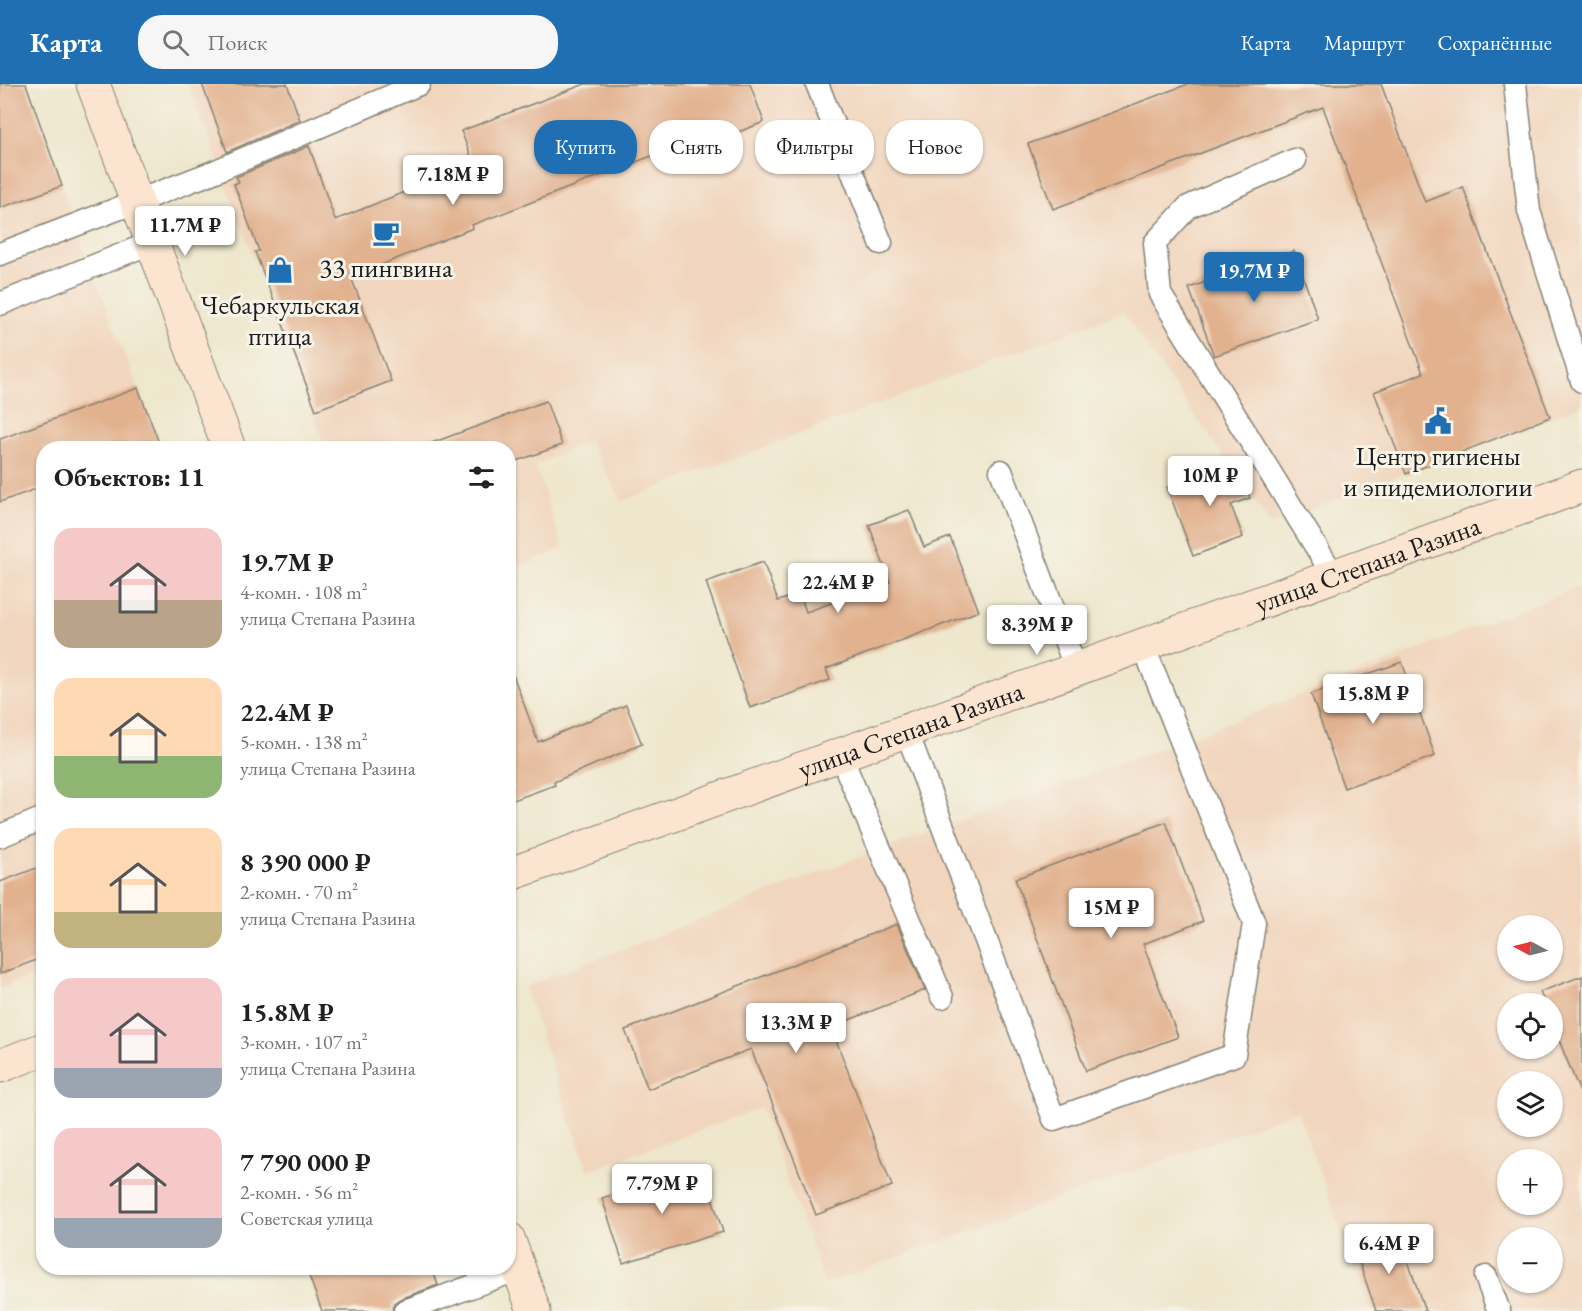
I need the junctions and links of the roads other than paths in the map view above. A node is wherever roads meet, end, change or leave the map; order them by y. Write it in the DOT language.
graph roads {
  1 [pos="93,84"];
  2 [pos="419,84"];
  3 [pos="817,84"];
  4 [pos="1515,84"];
  5 [pos="1295,160"];
  6 [pos="138,201"];
  7 [pos="153,242"];
  8 [pos="881,243"];
  9 [pos="0,254"];
  10 [pos="0,303"];
  11 [pos="1582,381"];
  12 [pos="225,441"];
  13 [pos="1001,471"];
  14 [pos="1582,486"];
  15 [pos="1334,576"];
  16 [pos="1143,645"];
  17 [pos="1076,669"];
  18 [pos="906,730"];
  19 [pos="840,754"];
  20 [pos="36,822"];
  21 [pos="0,836"];
  22 [pos="516,872"];
  23 [pos="942,997"];
  24 [pos="36,1052"];
  25 [pos="0,1066"];
  26 [pos="516,1261"];
  27 [pos="519,1269"];
  28 [pos="516,1270"];
  29 [pos="503,1275"];
  30 [pos="1486,1277"];
  31 [pos="405,1311"];
  32 [pos="534,1311"];
  33 [pos="1498,1311"];
  1 -- 6 [label="street"];
  2 -- 6 [label="lane"];
  3 -- 8 [label="lane"];
  4 -- 11 [label="lane"];
  5 -- 15 [label="lane"];
  6 -- 7 [label="street"];
  6 -- 9 [label="lane"];
  7 -- 10 [label="lane"];
  7 -- 12 [label="street"];
  13 -- 17 [label="lane"];
  14 -- 15 [label="street, улица Степана Разина"];
  15 -- 16 [label="street, улица Степана Разина"];
  16 -- 17 [label="street, улица Степана Разина"];
  16 -- 18 [label="lane"];
  17 -- 18 [label="street, улица Степана Разина"];
  18 -- 19 [label="street, улица Степана Разина"];
  19 -- 22 [label="street, улица Степана Разина"];
  19 -- 23 [label="lane"];
  20 -- 21 [label="lane"];
  24 -- 25 [label="street"];
  26 -- 27 [label="street"];
  27 -- 28 [label="lane"];
  27 -- 32 [label="street"];
  29 -- 31 [label="lane"];
  30 -- 33 [label="lane"];
}
